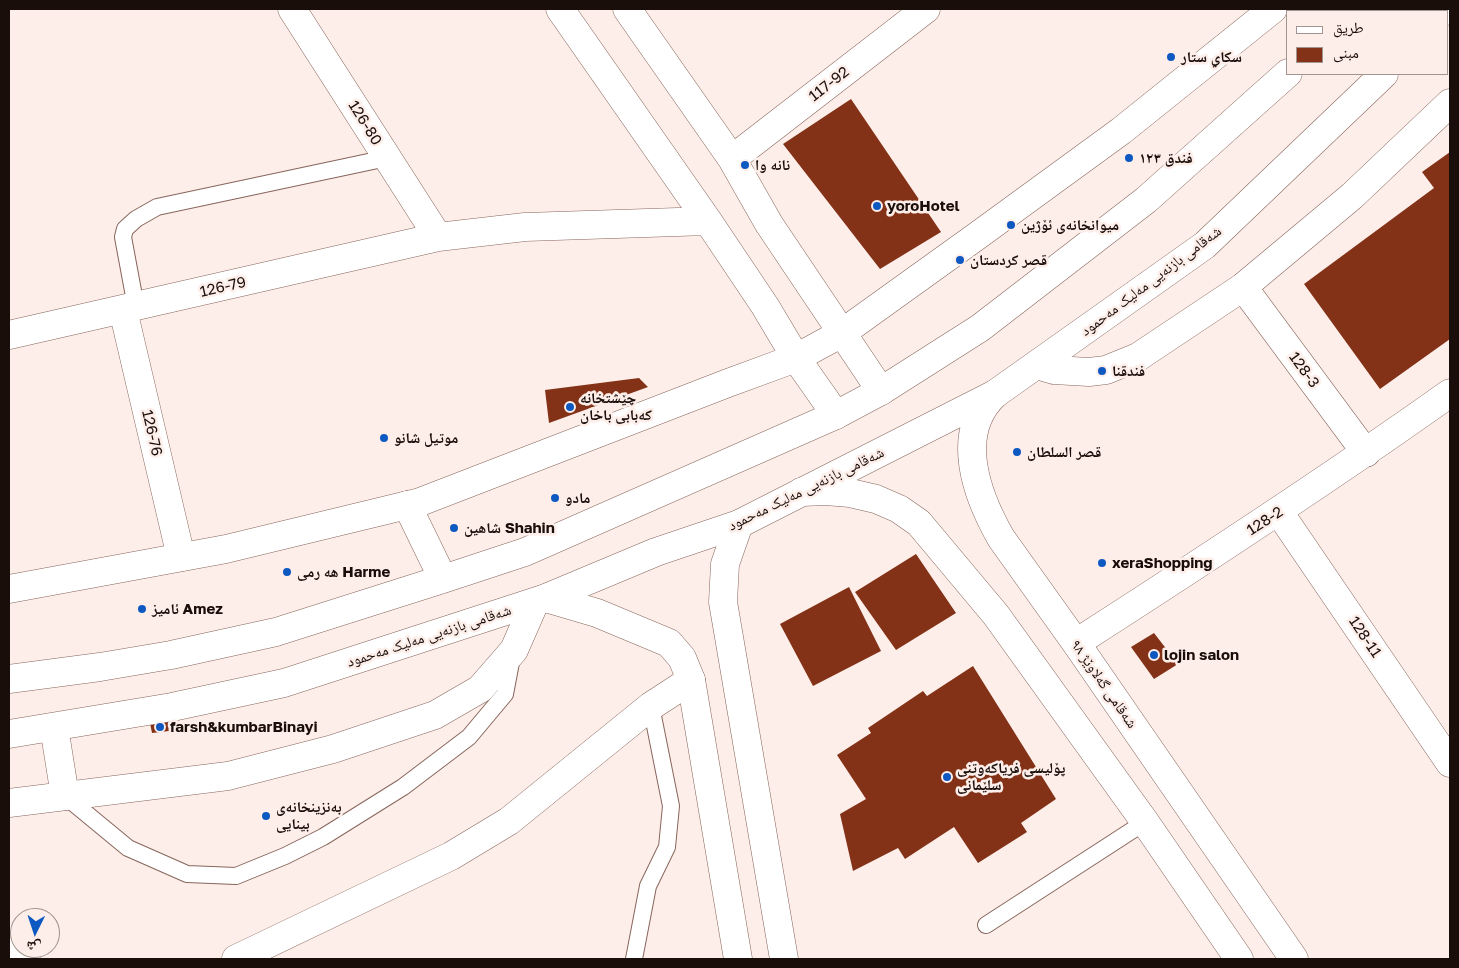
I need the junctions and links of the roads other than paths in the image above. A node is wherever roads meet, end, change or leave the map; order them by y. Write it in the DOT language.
graph roads {
  1 [pos="292,9"];
  2 [pos="560,9"];
  3 [pos="627,9"];
  4 [pos="1274,9"];
  5 [pos="1348,9"];
  6 [pos="921,10"];
  7 [pos="1352,10"];
  8 [pos="1286,74"];
  9 [pos="1383,75"];
  10 [pos="1450,103"];
  11 [pos="387,158"];
  12 [pos="732,158"];
  13 [pos="708,221"];
  14 [pos="438,237"];
  15 [pos="1243,287"];
  16 [pos="130,308"];
  17 [pos="842,332"];
  18 [pos="9,335"];
  19 [pos="796,358"];
  20 [pos="1037,365"];
  21 [pos="881,391"];
  22 [pos="1450,393"];
  23 [pos="996,394"];
  24 [pos="836,415"];
  25 [pos="1366,453"];
  26 [pos="801,492"];
  27 [pos="407,505"];
  28 [pos="1279,512"];
  29 [pos="739,524"];
  30 [pos="181,557"];
  31 [pos="443,579"];
  32 [pos="9,590"];
  33 [pos="540,600"];
  34 [pos="1076,643"];
  35 [pos="514,650"];
  36 [pos="9,679"];
  37 [pos="691,680"];
  38 [pos="651,706"];
  39 [pos="54,727"];
  40 [pos="9,734"];
  41 [pos="1450,763"];
  42 [pos="65,796"];
  43 [pos="9,803"];
  44 [pos="1145,822"];
  45 [pos="986,925"];
  46 [pos="1276,932"];
  47 [pos="9,952"];
  48 [pos="1237,956"];
  49 [pos="26,959"];
  50 [pos="236,959"];
  51 [pos="634,959"];
  52 [pos="738,959"];
  53 [pos="784,959"];
  54 [pos="1294,959"];
  1 -- 11 [label="main road, 126-80"];
  2 -- 13 [label="main road"];
  3 -- 12 [label="main road"];
  4 -- 17 [label="main road"];
  5 -- 7 [label="main road"];
  6 -- 12 [label="main road, 117-92"];
  8 -- 21 [label="main road"];
  9 -- 20 [label="main road, شەقامی بازنەیی مەلیک مەحمود"];
  10 -- 15 [label="main road"];
  11 -- 14 [label="main road, 126-80"];
  11 -- 16 [label="lane"];
  12 -- 17 [label="main road"];
  13 -- 14 [label="main road, 126-79"];
  13 -- 19 [label="main road"];
  14 -- 16 [label="main road, 126-79"];
  15 -- 20 [label="main road"];
  15 -- 25 [label="main road, 128-3"];
  16 -- 18 [label="main road, 126-79"];
  16 -- 30 [label="main road, 126-76"];
  17 -- 19 [label="main road"];
  17 -- 21 [label="main road"];
  19 -- 24 [label="main road"];
  19 -- 27 [label="main road"];
  20 -- 23 [label="main road, شەقامی بازنەیی مەلیک مەحمود"];
  21 -- 24 [label="main road"];
  22 -- 25 [label="main road, 128-2"];
  23 -- 26 [label="main road, شەقامی بازنەیی مەلیک مەحمود"];
  23 -- 34 [label="main road, شەقامی گەلاوێژ ٩٨"];
  24 -- 31 [label="main road"];
  25 -- 28 [label="main road, 128-2"];
  26 -- 29 [label="main road, شەقامی بازنەیی مەلیک مەحمود"];
  26 -- 44 [label="main road"];
  27 -- 30 [label="main road"];
  27 -- 31 [label="main road"];
  28 -- 34 [label="main road, 128-2"];
  28 -- 41 [label="main road, 128-11"];
  29 -- 33 [label="main road, شەقامی بازنەیی مەلیک مەحمود"];
  29 -- 53 [label="main road"];
  30 -- 32 [label="main road"];
  31 -- 36 [label="main road"];
  33 -- 35 [label="main road"];
  33 -- 37 [label="main road"];
  33 -- 39 [label="main road, شەقامی بازنەیی مەلیک مەحمود"];
  34 -- 46 [label="main road, شەقامی گەلاوێژ ٩٨"];
  35 -- 42 [label="main road"];
  35 -- 42 [label="lane"];
  37 -- 38 [label="main road"];
  37 -- 52 [label="main road"];
  38 -- 50 [label="main road"];
  38 -- 51 [label="lane"];
  39 -- 40 [label="main road, شەقامی بازنەیی مەلیک مەحمود"];
  39 -- 42 [label="main road"];
  42 -- 43 [label="main road"];
  44 -- 45 [label="lane"];
  44 -- 48 [label="main road"];
  46 -- 48 [label="main road"];
  46 -- 54 [label="main road, شەقامی گەلاوێژ ٩٨"];
  47 -- 49 [label="main road"];
}
